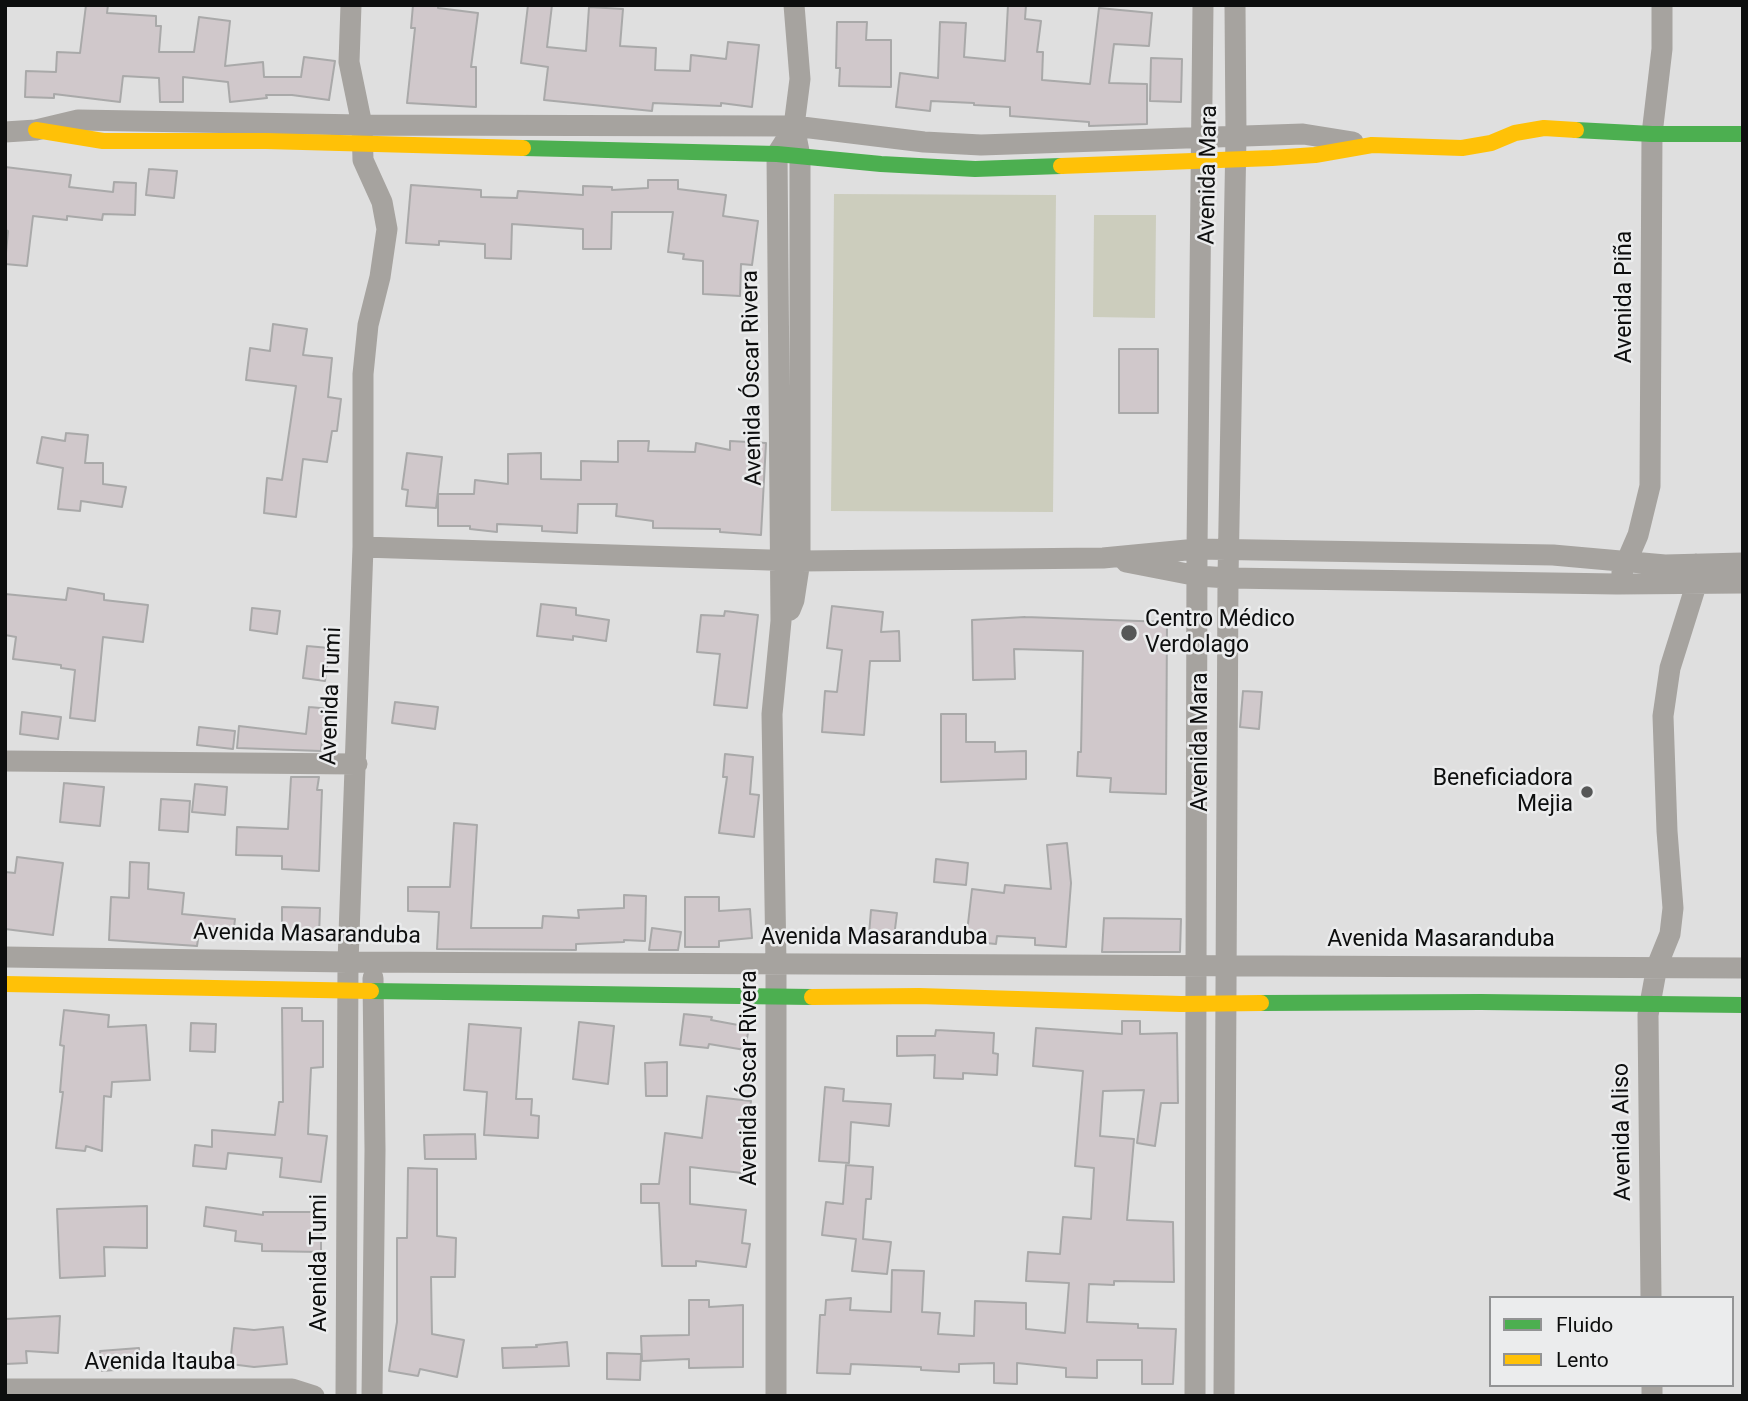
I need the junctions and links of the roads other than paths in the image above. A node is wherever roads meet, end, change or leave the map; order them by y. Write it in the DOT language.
graph roads {
  1 [pos="351,5"];
  2 [pos="794,5"];
  3 [pos="1203,5"];
  4 [pos="1235,5"];
  5 [pos="1662,5"];
  6 [pos="794,126"];
  7 [pos="5,132"];
  8 [pos="362,134"];
  9 [pos="1652,134"];
  10 [pos="1743,134"];
  11 [pos="1236,136"];
  12 [pos="1201,137"];
  13 [pos="1372,145"];
  14 [pos="777,154"];
  15 [pos="800,156"];
  16 [pos="1236,160"];
  17 [pos="1201,162"];
  18 [pos="363,547"];
  19 [pos="1198,549"];
  20 [pos="1230,549"];
  21 [pos="1103,558"];
  22 [pos="791,561"];
  23 [pos="1626,562"];
  24 [pos="1743,563"];
  25 [pos="1696,573"];
  26 [pos="1198,576"];
  27 [pos="1228,578"];
  28 [pos="1743,583"];
  29 [pos="1617,584"];
  30 [pos="5,761"];
  31 [pos="357,764"];
  32 [pos="5,957"];
  33 [pos="348,962"];
  34 [pos="373,962"];
  35 [pos="776,964"];
  36 [pos="1197,966"];
  37 [pos="1226,966"];
  38 [pos="1657,966"];
  39 [pos="1743,968"];
  40 [pos="5,984"];
  41 [pos="347,990"];
  42 [pos="373,991"];
  43 [pos="776,997"];
  44 [pos="1197,1004"];
  45 [pos="1226,1004"];
  46 [pos="1650,1004"];
  47 [pos="1743,1005"];
  48 [pos="1651,1296"];
  49 [pos="5,1389"];
  50 [pos="314,1396"];
  51 [pos="346,1396"];
  52 [pos="372,1396"];
  53 [pos="776,1396"];
  54 [pos="1195,1396"];
  55 [pos="1224,1396"];
  1 -- 8 [label="street, Avenida Tumi"];
  2 -- 6 [label="street, Avenida Óscar Rivera"];
  3 -- 12 [label="street, Avenida Mara"];
  4 -- 11 [label="street, Avenida Mara"];
  5 -- 9 [label="street, Avenida Piña"];
  6 -- 8 [label="street"];
  6 -- 12 [label="street"];
  6 -- 14 [label="street, Avenida Óscar Rivera"];
  6 -- 15 [label="street, Avenida Óscar Rivera"];
  7 -- 8 [label="street"];
  8 -- 14 [label="street"];
  8 -- 18 [label="street, Avenida Tumi"];
  9 -- 10 [label="street"];
  9 -- 13 [label="street"];
  9 -- 23 [label="street, Avenida Piña"];
  11 -- 12 [label="street"];
  11 -- 13 [label="street"];
  11 -- 16 [label="street, Avenida Mara"];
  12 -- 17 [label="street, Avenida Mara"];
  13 -- 16 [label="street"];
  14 -- 15 [label="street"];
  14 -- 22 [label="street, Avenida Óscar Rivera"];
  15 -- 17 [label="street"];
  15 -- 22 [label="street, Avenida Óscar Rivera"];
  16 -- 17 [label="street"];
  16 -- 20 [label="street, Avenida Mara"];
  17 -- 19 [label="street, Avenida Mara"];
  18 -- 22 [label="street"];
  18 -- 31 [label="street, Avenida Tumi"];
  19 -- 20 [label="street"];
  19 -- 21 [label="street"];
  19 -- 26 [label="street, Avenida Mara"];
  20 -- 23 [label="street"];
  20 -- 27 [label="street, Avenida Mara"];
  21 -- 22 [label="street"];
  21 -- 26 [label="street"];
  22 -- 35 [label="street, Avenida Óscar Rivera"];
  23 -- 25 [label="street"];
  23 -- 29 [label="street, Avenida Piña"];
  24 -- 25 [label="street"];
  25 -- 28 [label="street"];
  25 -- 29 [label="street"];
  25 -- 38 [label="street, Avenida Aliso"];
  26 -- 27 [label="street"];
  26 -- 36 [label="street, Avenida Mara"];
  27 -- 29 [label="street"];
  27 -- 37 [label="street, Avenida Mara"];
  30 -- 31 [label="street"];
  31 -- 33 [label="street, Avenida Tumi"];
  32 -- 33 [label="street, Avenida Masaranduba"];
  33 -- 34 [label="street, Avenida Masaranduba"];
  33 -- 41 [label="street, Avenida Tumi"];
  34 -- 35 [label="street, Avenida Masaranduba"];
  34 -- 42 [label="street"];
  35 -- 36 [label="street, Avenida Masaranduba"];
  35 -- 43 [label="street, Avenida Óscar Rivera"];
  36 -- 37 [label="street, Avenida Masaranduba"];
  36 -- 44 [label="street, Avenida Mara"];
  37 -- 38 [label="street, Avenida Masaranduba"];
  37 -- 45 [label="street, Avenida Mara"];
  38 -- 39 [label="street, Avenida Masaranduba"];
  38 -- 46 [label="street, Avenida Aliso"];
  40 -- 41 [label="street"];
  41 -- 42 [label="street"];
  41 -- 51 [label="street, Avenida Tumi"];
  42 -- 43 [label="street"];
  42 -- 52 [label="street"];
  43 -- 44 [label="street"];
  43 -- 53 [label="street, Avenida Óscar Rivera"];
  44 -- 45 [label="street"];
  44 -- 54 [label="street, Avenida Mara"];
  45 -- 46 [label="street"];
  45 -- 55 [label="street, Avenida Mara"];
  46 -- 47 [label="street"];
  46 -- 48 [label="street, Avenida Aliso"];
  49 -- 50 [label="street, Avenida Itauba"];
}
